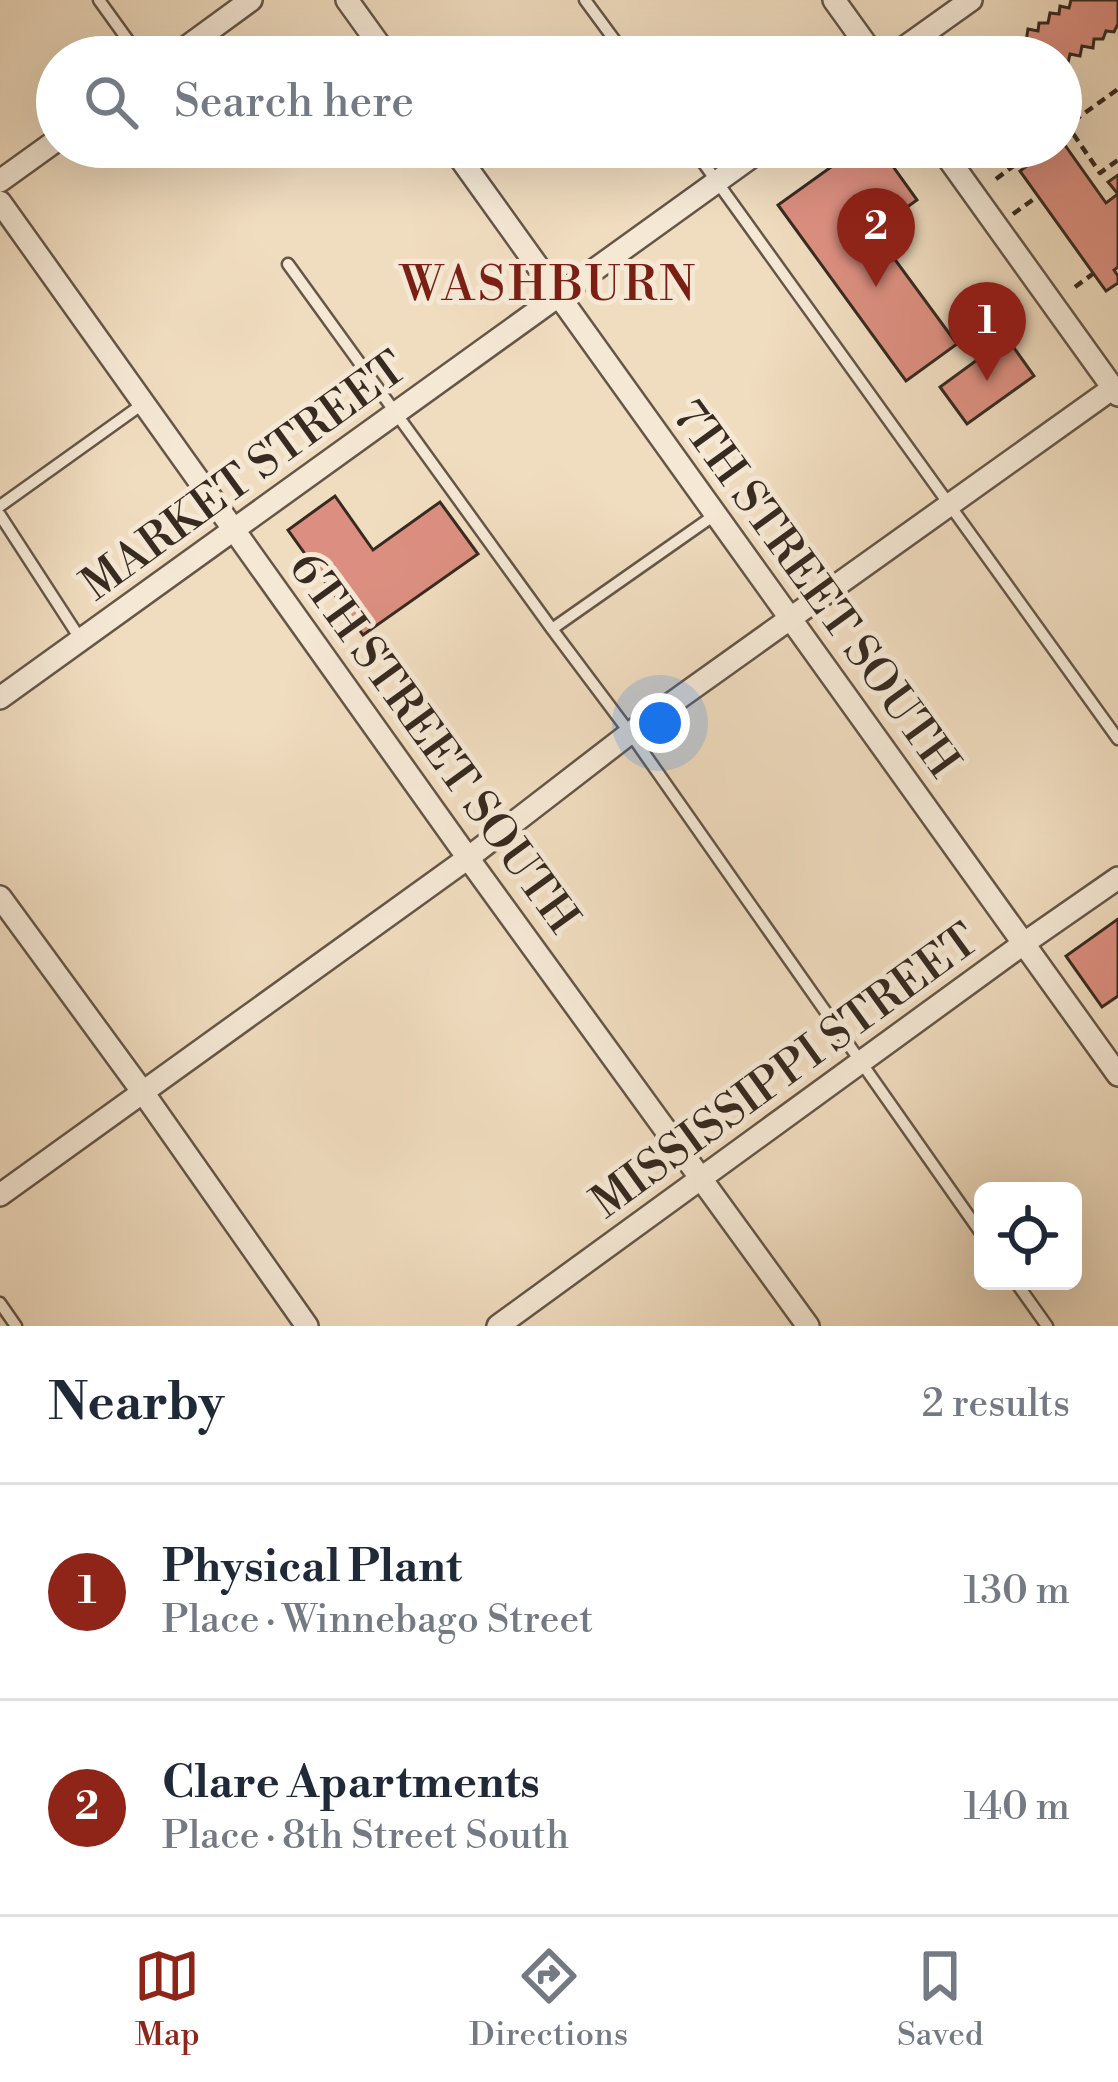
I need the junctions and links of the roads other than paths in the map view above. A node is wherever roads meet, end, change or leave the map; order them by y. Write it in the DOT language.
graph roads {
  1 [pos="99,0"];
  2 [pos="250,0"];
  3 [pos="347,0"];
  4 [pos="585,0"];
  5 [pos="834,0"];
  6 [pos="971,0"];
  7 [pos="125,36"];
  8 [pos="201,36"];
  9 [pos="373,36"];
  10 [pos="612,36"];
  11 [pos="860,36"];
  12 [pos="920,36"];
  13 [pos="36,155"];
  14 [pos="467,168"];
  15 [pos="707,168"];
  16 [pos="735,168"];
  17 [pos="955,168"];
  18 [pos="0,181"];
  19 [pos="717,181"];
  20 [pos="0,202"];
  21 [pos="288,264"];
  22 [pos="559,296"];
  23 [pos="1115,391"];
  24 [pos="144,403"];
  25 [pos="395,413"];
  26 [pos="949,506"];
  27 [pos="0,510"];
  28 [pos="716,514"];
  29 [pos="235,530"];
  30 [pos="790,619"];
  31 [pos="552,629"];
  32 [pos="81,640"];
  33 [pos="0,698"];
  34 [pos="631,733"];
  35 [pos="1118,740"];
  36 [pos="468,858"];
  37 [pos="1118,878"];
  38 [pos="0,897"];
  39 [pos="1023,944"];
  40 [pos="860,1064"];
  41 [pos="1118,1075"];
  42 [pos="142,1091"];
  43 [pos="701,1178"];
  44 [pos="0,1195"];
  45 [pos="974,1223"];
  46 [pos="1021,1290"];
  47 [pos="0,1303"];
  48 [pos="513,1322"];
  49 [pos="16,1326"];
  50 [pos="307,1326"];
  51 [pos="808,1326"];
  52 [pos="1047,1326"];
  1 -- 7 [label="lane"];
  2 -- 8 [label="street"];
  3 -- 9 [label="street"];
  4 -- 10 [label="lane"];
  5 -- 11 [label="street"];
  6 -- 12 [label="street"];
  13 -- 18 [label="street"];
  14 -- 22 [label="street, 7TH STREET SOUTH"];
  15 -- 19 [label="lane"];
  16 -- 19 [label="street, MARKET STREET"];
  17 -- 23 [label="street"];
  19 -- 22 [label="street, MARKET STREET"];
  19 -- 26 [label="lane"];
  20 -- 24 [label="street, 6TH STREET SOUTH"];
  21 -- 25 [label="lane"];
  22 -- 25 [label="street, MARKET STREET"];
  22 -- 28 [label="street, 7TH STREET SOUTH"];
  23 -- 26 [label="street"];
  24 -- 27 [label="lane"];
  24 -- 29 [label="street, 6TH STREET SOUTH"];
  25 -- 29 [label="street, MARKET STREET"];
  25 -- 31 [label="lane"];
  26 -- 30 [label="street"];
  26 -- 35 [label="lane"];
  27 -- 32 [label="lane"];
  28 -- 30 [label="street, 7TH STREET SOUTH"];
  28 -- 31 [label="lane"];
  29 -- 32 [label="street, MARKET STREET"];
  29 -- 36 [label="street, 6TH STREET SOUTH"];
  30 -- 34 [label="street"];
  30 -- 39 [label="street, 7TH STREET SOUTH"];
  31 -- 34 [label="lane"];
  32 -- 33 [label="street, MARKET STREET"];
  34 -- 36 [label="street"];
  34 -- 40 [label="lane"];
  36 -- 42 [label="street"];
  36 -- 43 [label="street, 6TH STREET SOUTH"];
  37 -- 39 [label="street, MISSISSIPPI STREET"];
  38 -- 42 [label="street"];
  39 -- 40 [label="street, MISSISSIPPI STREET"];
  39 -- 41 [label="street, 7TH STREET SOUTH"];
  40 -- 43 [label="street, MISSISSIPPI STREET"];
  40 -- 45 [label="lane"];
  42 -- 44 [label="street"];
  42 -- 50 [label="street"];
  43 -- 48 [label="street, MISSISSIPPI STREET"];
  43 -- 51 [label="street, 6TH STREET SOUTH"];
  46 -- 52 [label="lane"];
  47 -- 49 [label="lane"];
}
